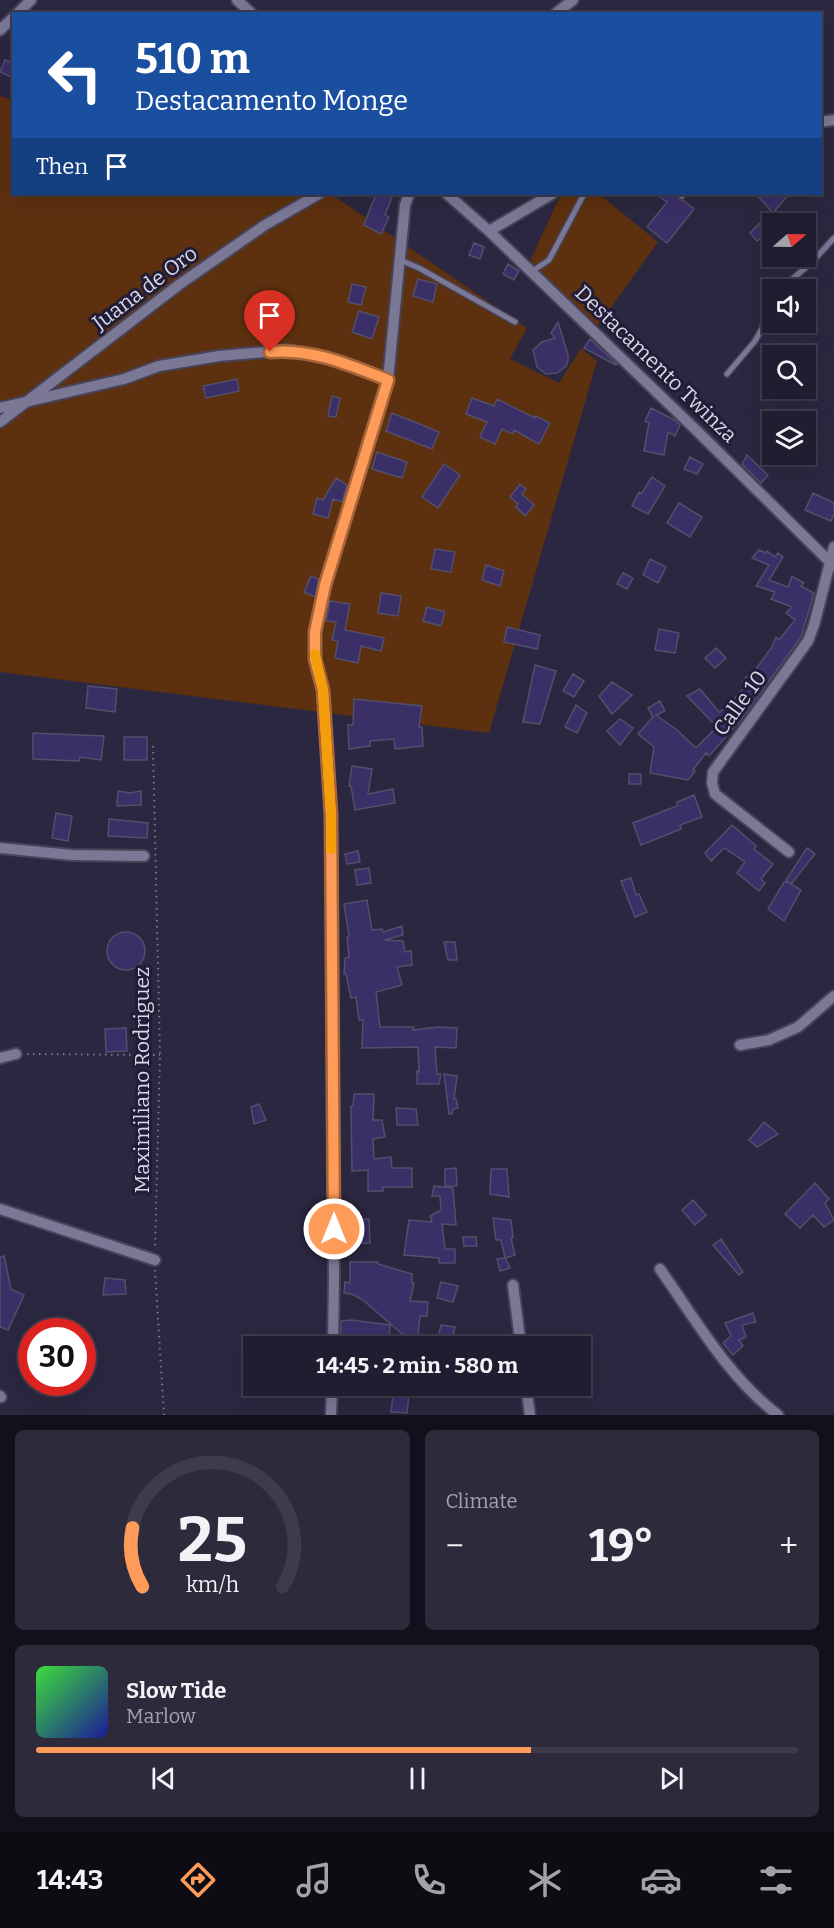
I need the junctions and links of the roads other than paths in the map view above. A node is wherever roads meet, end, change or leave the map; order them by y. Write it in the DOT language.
graph roads {
  1 [pos="31,0"];
  2 [pos="573,0"];
  3 [pos="19,12"];
  4 [pos="558,12"];
  5 [pos="12,19"];
  6 [pos="0,30"];
  7 [pos="317,195"];
  8 [pos="409,195"];
  9 [pos="448,195"];
  10 [pos="550,195"];
  11 [pos="584,195"];
  12 [pos="489,231"];
  13 [pos="834,238"];
  14 [pos="400,260"];
  15 [pos="531,272"];
  16 [pos="793,279"];
  17 [pos="515,322"];
  18 [pos="762,329"];
  19 [pos="727,374"];
  20 [pos="388,380"];
  21 [pos="27,402"];
  22 [pos="0,408"];
  23 [pos="0,422"];
  24 [pos="834,547"];
  25 [pos="832,564"];
  26 [pos="0,848"];
  27 [pos="789,852"];
  28 [pos="144,856"];
  29 [pos="834,996"];
  30 [pos="740,1045"];
  31 [pos="16,1054"];
  32 [pos="0,1058"];
  33 [pos="0,1209"];
  34 [pos="154,1260"];
  35 [pos="660,1269"];
  36 [pos="513,1285"];
  37 [pos="333,1336"];
  38 [pos="520,1336"];
  39 [pos="332,1396"];
  40 [pos="527,1396"];
  41 [pos="331,1415"];
  42 [pos="530,1415"];
  43 [pos="778,1415"];
  1 -- 3 [label="street"];
  2 -- 4 [label="street"];
  5 -- 6 [label="street"];
  7 -- 21 [label="street, Juana de Oro"];
  8 -- 14 [label="street"];
  9 -- 12 [label="street, Destacamento Twinza"];
  10 -- 12 [label="street"];
  11 -- 15 [label="lane"];
  12 -- 15 [label="street, Destacamento Twinza"];
  13 -- 16 [label="lane"];
  14 -- 17 [label="lane"];
  14 -- 20 [label="street"];
  15 -- 25 [label="street, Destacamento Twinza"];
  18 -- 19 [label="lane"];
  20 -- 21 [label="street"];
  20 -- 37 [label="street"];
  21 -- 22 [label="street"];
  21 -- 23 [label="street, Juana de Oro"];
  24 -- 25 [label="street, Calle 10"];
  25 -- 27 [label="street, Calle 10"];
  26 -- 28 [label="street"];
  29 -- 30 [label="street"];
  31 -- 32 [label="street"];
  33 -- 34 [label="street"];
  35 -- 43 [label="street"];
  36 -- 38 [label="street"];
  39 -- 41 [label="street"];
  40 -- 42 [label="street"];
}
